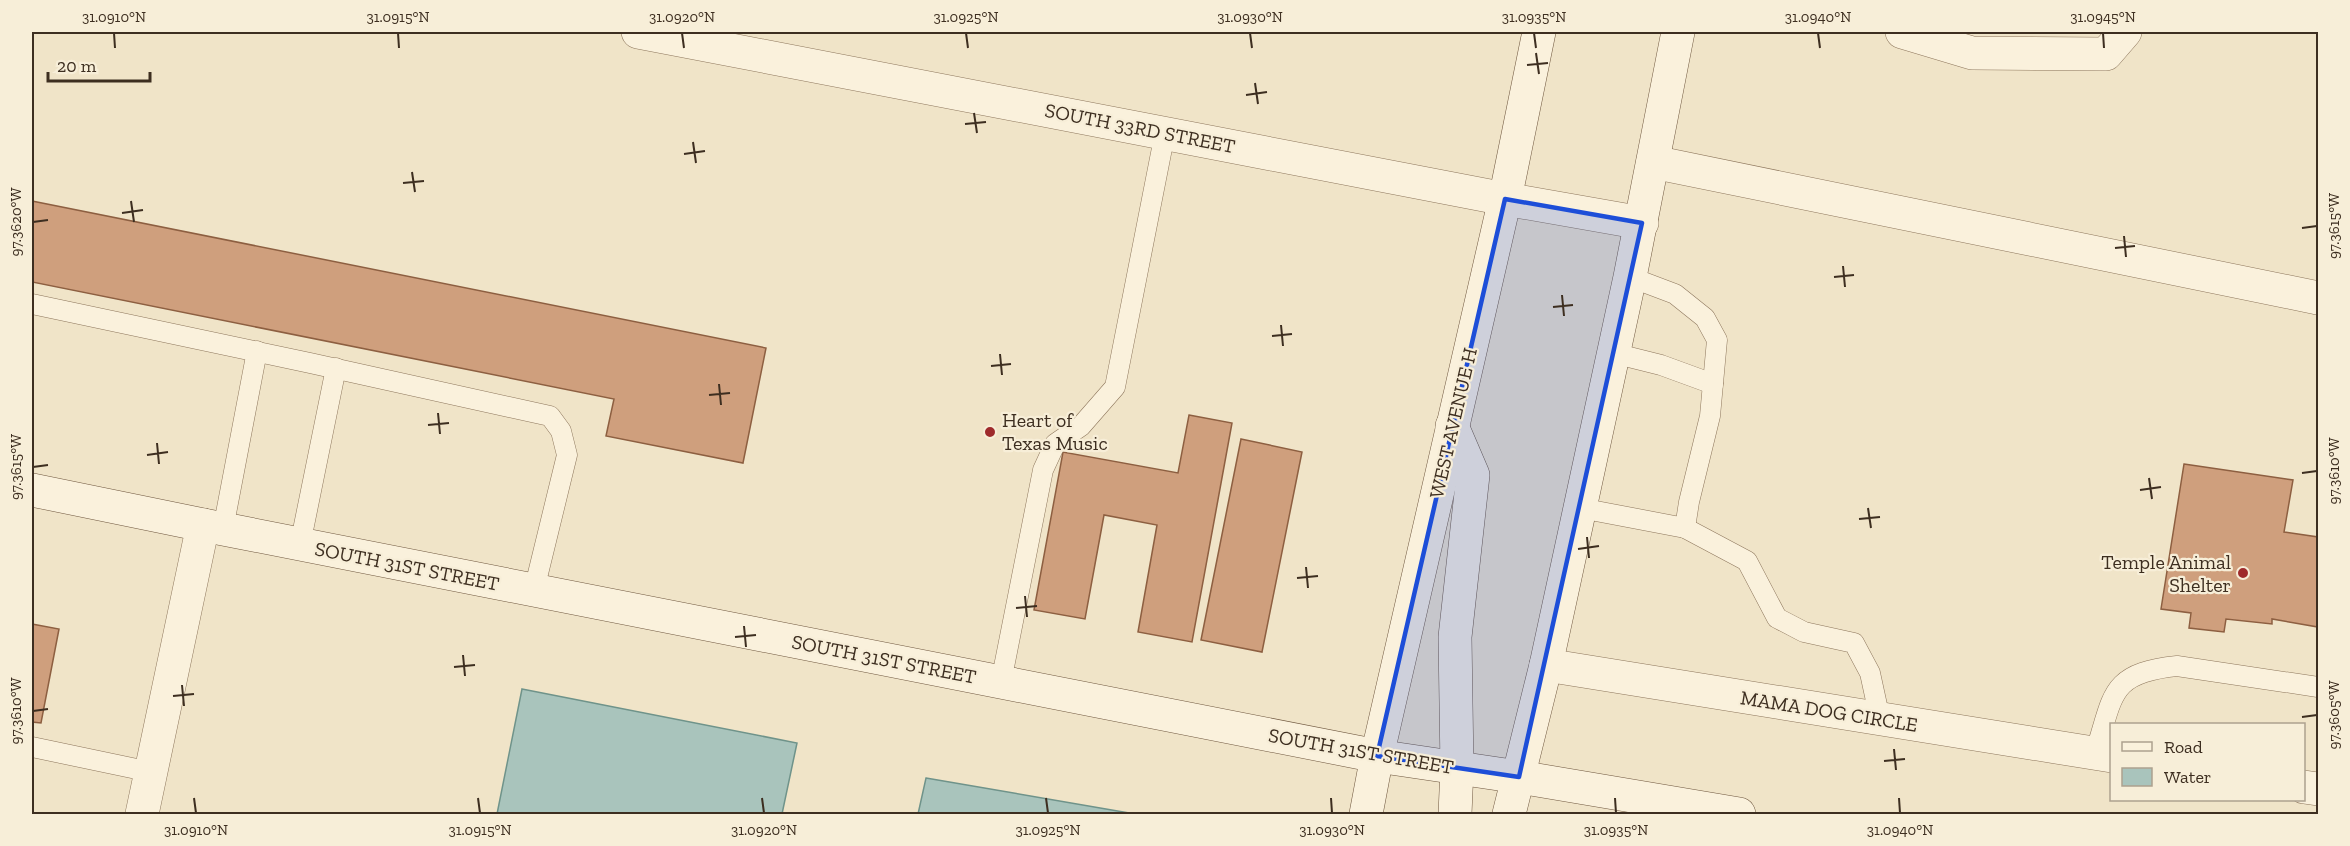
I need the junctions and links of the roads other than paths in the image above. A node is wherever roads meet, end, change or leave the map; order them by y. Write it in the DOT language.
graph roads {
  1 [pos="638,32"];
  2 [pos="1539,32"];
  3 [pos="1678,32"];
  4 [pos="1902,32"];
  5 [pos="2125,32"];
  6 [pos="1165,133"];
  7 [pos="1653,162"];
  8 [pos="1505,199"];
  9 [pos="1642,223"];
  10 [pos="1630,277"];
  11 [pos="2319,298"];
  12 [pos="32,304"];
  13 [pos="257,351"];
  14 [pos="1613,353"];
  15 [pos="336,368"];
  16 [pos="1713,384"];
  17 [pos="1452,426"];
  18 [pos="32,490"];
  19 [pos="1580,508"];
  20 [pos="213,527"];
  21 [pos="1685,528"];
  22 [pos="300,545"];
  23 [pos="534,590"];
  24 [pos="1546,665"];
  25 [pos="1001,682"];
  26 [pos="2319,687"];
  27 [pos="1880,719"];
  28 [pos="32,747"];
  29 [pos="2103,755"];
  30 [pos="1377,756"];
  31 [pos="1457,768"];
  32 [pos="151,771"];
  33 [pos="1519,777"];
  34 [pos="142,814"];
  35 [pos="1366,814"];
  36 [pos="1455,814"];
  37 [pos="1509,814"];
  38 [pos="1739,814"];
  1 -- 6 [label="main road, SOUTH 33RD STREET"];
  2 -- 8 [label="main road, WEST AVENUE H"];
  3 -- 7 [label="main road"];
  4 -- 5 [label="main road"];
  6 -- 8 [label="main road, SOUTH 33RD STREET"];
  6 -- 25 [label="lane"];
  7 -- 9 [label="main road"];
  7 -- 11 [label="main road"];
  8 -- 9 [label="main road, SOUTH 33RD STREET"];
  8 -- 17 [label="main road, WEST AVENUE H"];
  9 -- 10 [label="main road"];
  10 -- 14 [label="main road"];
  10 -- 16 [label="lane"];
  12 -- 13 [label="lane"];
  13 -- 15 [label="lane"];
  13 -- 20 [label="lane"];
  14 -- 16 [label="lane"];
  14 -- 19 [label="main road"];
  15 -- 22 [label="lane"];
  15 -- 23 [label="lane"];
  16 -- 21 [label="lane"];
  17 -- 30 [label="main road, WEST AVENUE H"];
  17 -- 31 [label="main road"];
  18 -- 20 [label="main road, SOUTH 31ST STREET"];
  19 -- 21 [label="lane"];
  19 -- 24 [label="main road"];
  20 -- 22 [label="main road, SOUTH 31ST STREET"];
  20 -- 32 [label="main road"];
  21 -- 27 [label="lane"];
  22 -- 23 [label="main road, SOUTH 31ST STREET"];
  23 -- 25 [label="main road, SOUTH 31ST STREET"];
  24 -- 27 [label="main road, MAMA DOG CIRCLE"];
  24 -- 33 [label="main road"];
  25 -- 30 [label="main road, SOUTH 31ST STREET"];
  26 -- 29 [label="lane"];
  27 -- 29 [label="main road, MAMA DOG CIRCLE"];
  28 -- 32 [label="lane"];
  30 -- 31 [label="main road, SOUTH 31ST STREET"];
  30 -- 35 [label="main road, WEST AVENUE H"];
  31 -- 33 [label="main road, SOUTH 31ST STREET"];
  31 -- 36 [label="main road"];
  32 -- 34 [label="main road"];
  33 -- 37 [label="main road"];
  33 -- 38 [label="main road, SOUTH 31ST STREET"];
}
